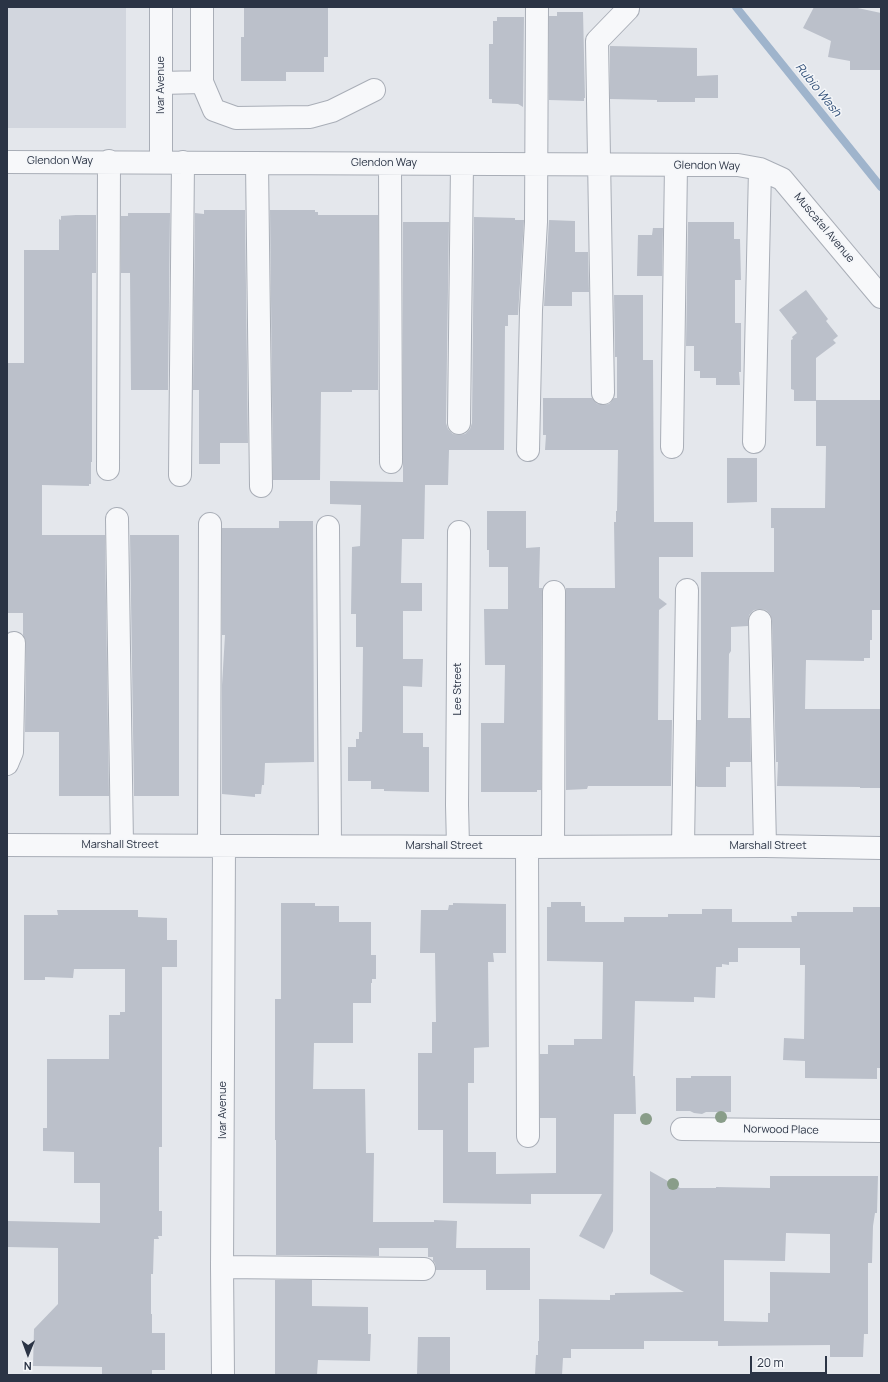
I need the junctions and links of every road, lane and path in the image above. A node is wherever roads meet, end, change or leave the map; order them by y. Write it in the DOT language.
graph roads {
  1 [pos="161,7"];
  2 [pos="202,7"];
  3 [pos="537,7"];
  4 [pos="628,7"];
  5 [pos="202,82"];
  6 [pos="161,83"];
  7 [pos="374,90"];
  8 [pos="109,161"];
  9 [pos="7,162"];
  10 [pos="161,162"];
  11 [pos="183,162"];
  12 [pos="257,163"];
  13 [pos="390,164"];
  14 [pos="462,164"];
  15 [pos="537,164"];
  16 [pos="599,165"];
  17 [pos="676,165"];
  18 [pos="760,169"];
  19 [pos="881,297"];
  20 [pos="603,393"];
  21 [pos="459,423"];
  22 [pos="754,442"];
  23 [pos="672,446"];
  24 [pos="528,450"];
  25 [pos="391,462"];
  26 [pos="108,469"];
  27 [pos="180,475"];
  28 [pos="261,486"];
  29 [pos="117,519"];
  30 [pos="210,524"];
  31 [pos="328,527"];
  32 [pos="459,532"];
  33 [pos="687,590"];
  34 [pos="554,592"];
  35 [pos="760,621"];
  36 [pos="14,643"];
  37 [pos="7,764"];
  38 [pos="7,845"];
  39 [pos="122,845"];
  40 [pos="216,846"];
  41 [pos="330,846"];
  42 [pos="458,846"];
  43 [pos="684,846"];
  44 [pos="765,846"];
  45 [pos="527,847"];
  46 [pos="553,847"];
  47 [pos="881,848"];
  48 [pos="682,1129"];
  49 [pos="881,1131"];
  50 [pos="528,1136"];
  51 [pos="222,1267"];
  52 [pos="424,1269"];
  53 [pos="223,1375"];
  1 -- 6 [label="street, Ivar Avenue"];
  2 -- 5 [label="street"];
  3 -- 15 [label="street"];
  4 -- 16 [label="street"];
  5 -- 6 [label="street"];
  5 -- 7 [label="street"];
  6 -- 10 [label="street, Ivar Avenue"];
  8 -- 9 [label="street, Glendon Way"];
  8 -- 10 [label="street, Glendon Way"];
  8 -- 26 [label="street"];
  10 -- 11 [label="street, Glendon Way"];
  11 -- 12 [label="street, Glendon Way"];
  11 -- 27 [label="street"];
  12 -- 13 [label="street, Glendon Way"];
  12 -- 28 [label="street"];
  13 -- 14 [label="street, Glendon Way"];
  13 -- 25 [label="street"];
  14 -- 15 [label="street, Glendon Way"];
  14 -- 21 [label="street"];
  15 -- 16 [label="street, Glendon Way"];
  15 -- 24 [label="street"];
  16 -- 17 [label="street, Glendon Way"];
  16 -- 20 [label="street"];
  17 -- 18 [label="street, Glendon Way"];
  17 -- 23 [label="street"];
  18 -- 19 [label="street, Muscatel Avenue"];
  18 -- 22 [label="street"];
  29 -- 39 [label="street"];
  30 -- 40 [label="street, Ivar Avenue"];
  31 -- 41 [label="street"];
  32 -- 42 [label="street, Lee Street"];
  33 -- 43 [label="street"];
  34 -- 46 [label="street"];
  35 -- 44 [label="street"];
  36 -- 37 [label="street"];
  38 -- 39 [label="street, Marshall Street"];
  39 -- 40 [label="street, Marshall Street"];
  40 -- 41 [label="street, Marshall Street"];
  40 -- 51 [label="street, Ivar Avenue"];
  41 -- 42 [label="street, Marshall Street"];
  42 -- 45 [label="street, Marshall Street"];
  43 -- 44 [label="street, Marshall Street"];
  43 -- 46 [label="street, Marshall Street"];
  44 -- 47 [label="street, Marshall Street"];
  45 -- 46 [label="street, Marshall Street"];
  45 -- 50 [label="street"];
  48 -- 49 [label="street, Norwood Place"];
  51 -- 52 [label="street"];
  51 -- 53 [label="street, Ivar Avenue"];
}
